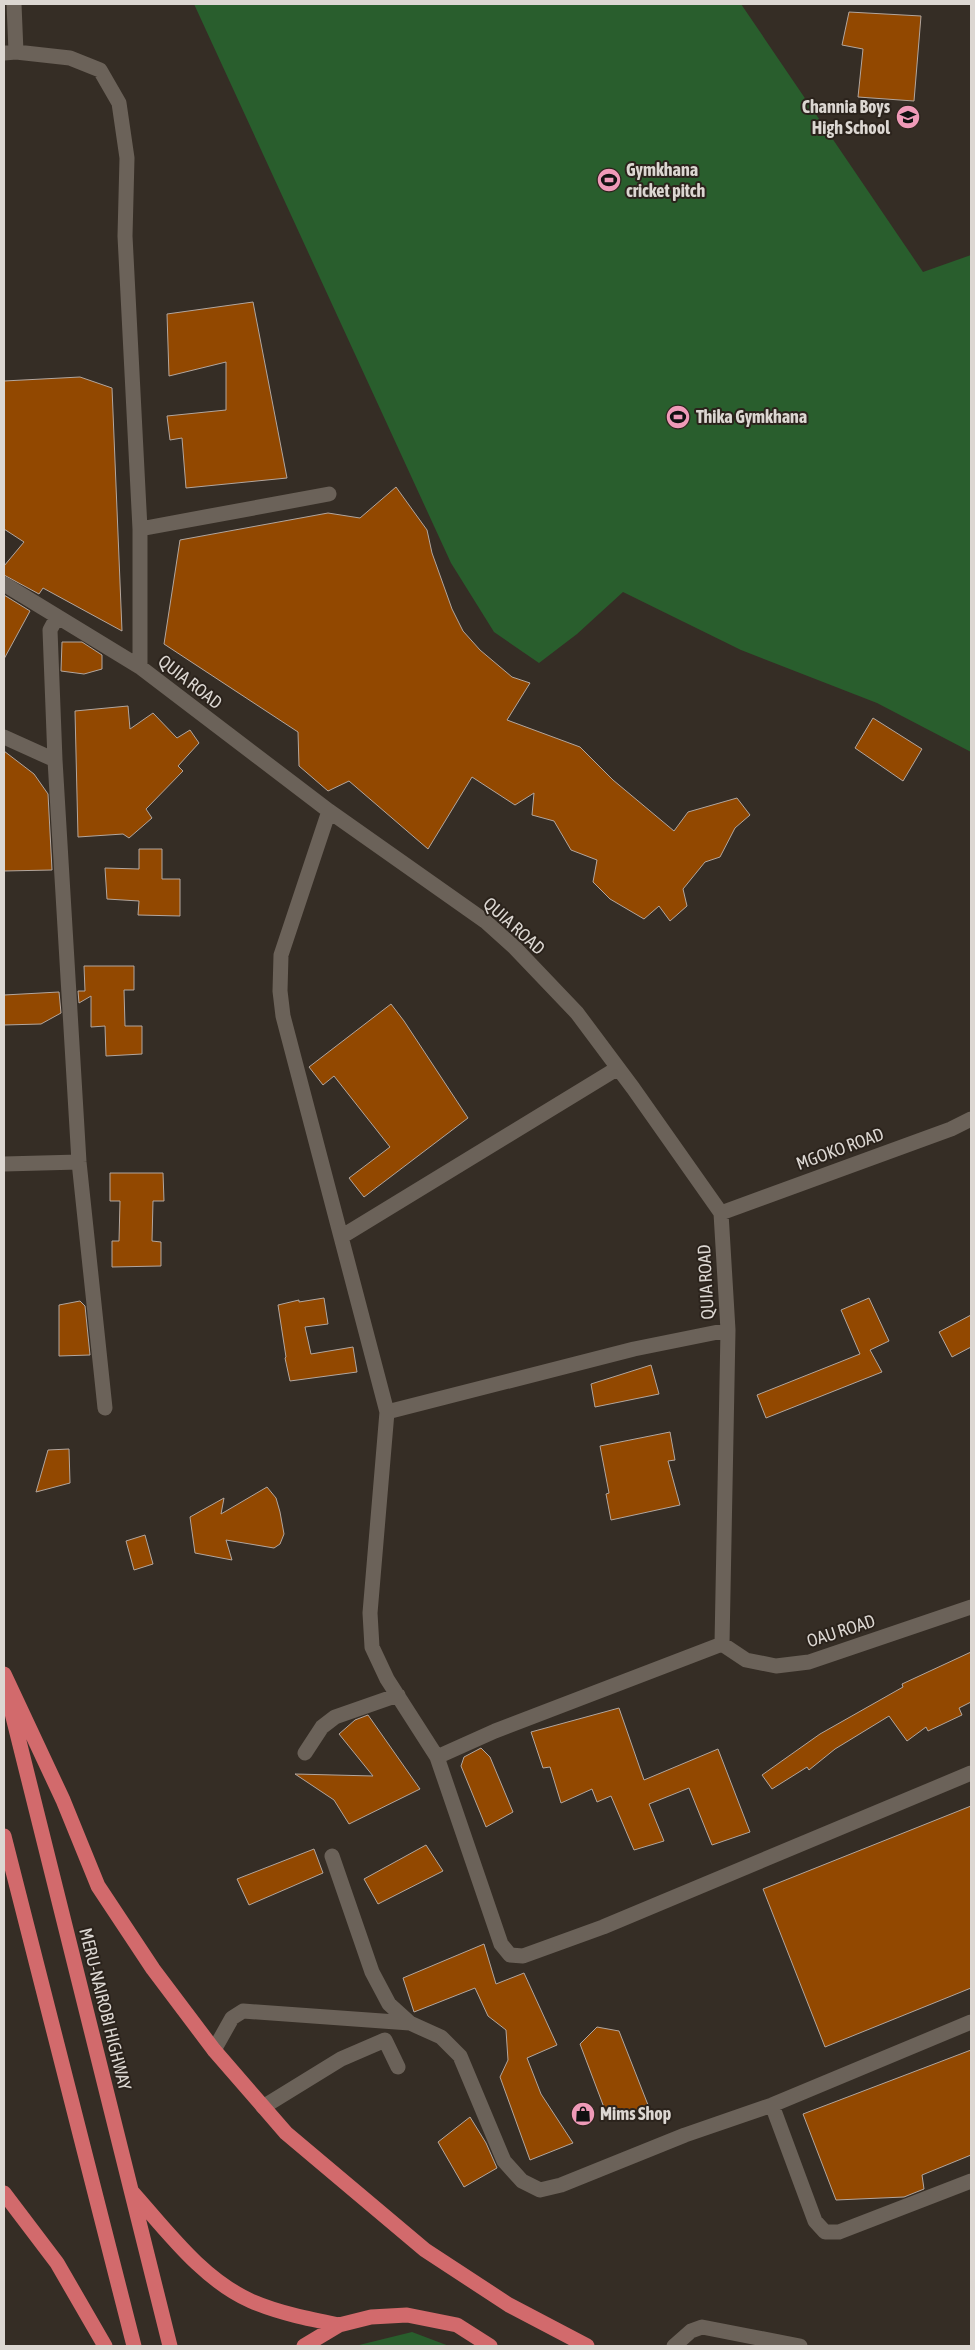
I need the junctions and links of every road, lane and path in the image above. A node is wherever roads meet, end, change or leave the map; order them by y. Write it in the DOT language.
graph roads {
  1 [pos="14,4"];
  2 [pos="10,52"];
  3 [pos="329,494"];
  4 [pos="140,529"];
  5 [pos="4,584"];
  6 [pos="57,617"];
  7 [pos="140,667"];
  8 [pos="4,737"];
  9 [pos="55,760"];
  10 [pos="329,811"];
  11 [pos="618,1068"];
  12 [pos="971,1118"];
  13 [pos="79,1162"];
  14 [pos="4,1164"];
  15 [pos="721,1213"];
  16 [pos="342,1237"];
  17 [pos="728,1330"];
  18 [pos="105,1408"];
  19 [pos="387,1412"];
  20 [pos="971,1606"];
  21 [pos="722,1644"];
  22 [pos="4,1674"];
  23 [pos="4,1681"];
  24 [pos="398,1695"];
  25 [pos="305,1752"];
  26 [pos="437,1757"];
  27 [pos="971,1773"];
  28 [pos="4,1836"];
  29 [pos="332,1856"];
  30 [pos="971,2022"];
  31 [pos="410,2023"];
  32 [pos="214,2050"];
  33 [pos="398,2067"];
  34 [pos="772,2105"];
  35 [pos="263,2107"];
  36 [pos="971,2181"];
  37 [pos="130,2190"];
  38 [pos="4,2193"];
  39 [pos="339,2326"];
  40 [pos="105,2346"];
  41 [pos="134,2346"];
  42 [pos="170,2346"];
  43 [pos="304,2346"];
  44 [pos="490,2346"];
  45 [pos="587,2346"];
  46 [pos="674,2346"];
  47 [pos="800,2346"];
  1 -- 2 [label="street"];
  2 -- 4 [label="street, QUIA ROAD"];
  3 -- 4 [label="street"];
  4 -- 7 [label="street, QUIA ROAD"];
  5 -- 6 [label="street"];
  6 -- 7 [label="street"];
  6 -- 9 [label="street"];
  7 -- 10 [label="street, QUIA ROAD"];
  8 -- 9 [label="street"];
  9 -- 13 [label="street"];
  10 -- 11 [label="street, QUIA ROAD"];
  10 -- 16 [label="street"];
  11 -- 15 [label="street, QUIA ROAD"];
  11 -- 16 [label="street"];
  12 -- 15 [label="street, MGOKO ROAD"];
  13 -- 14 [label="street"];
  13 -- 18 [label="street"];
  15 -- 17 [label="street, QUIA ROAD"];
  16 -- 19 [label="street"];
  17 -- 19 [label="street"];
  17 -- 21 [label="street, QUIA ROAD"];
  19 -- 24 [label="street"];
  20 -- 21 [label="street, OAU ROAD"];
  21 -- 26 [label="street"];
  22 -- 32 [label="highway"];
  23 -- 37 [label="highway, MERU-NAIROBI HIGHWAY"];
  24 -- 25 [label="street"];
  24 -- 26 [label="street"];
  26 -- 27 [label="street"];
  28 -- 41 [label="highway"];
  29 -- 31 [label="street"];
  30 -- 34 [label="street"];
  31 -- 32 [label="street"];
  31 -- 34 [label="street"];
  32 -- 35 [label="highway"];
  33 -- 35 [label="street"];
  34 -- 36 [label="street"];
  35 -- 45 [label="highway"];
  37 -- 39 [label="highway"];
  37 -- 42 [label="highway, MERU-NAIROBI HIGHWAY"];
  38 -- 40 [label="highway"];
  39 -- 43 [label="highway"];
  39 -- 44 [label="highway"];
  46 -- 47 [label="street"];
}
